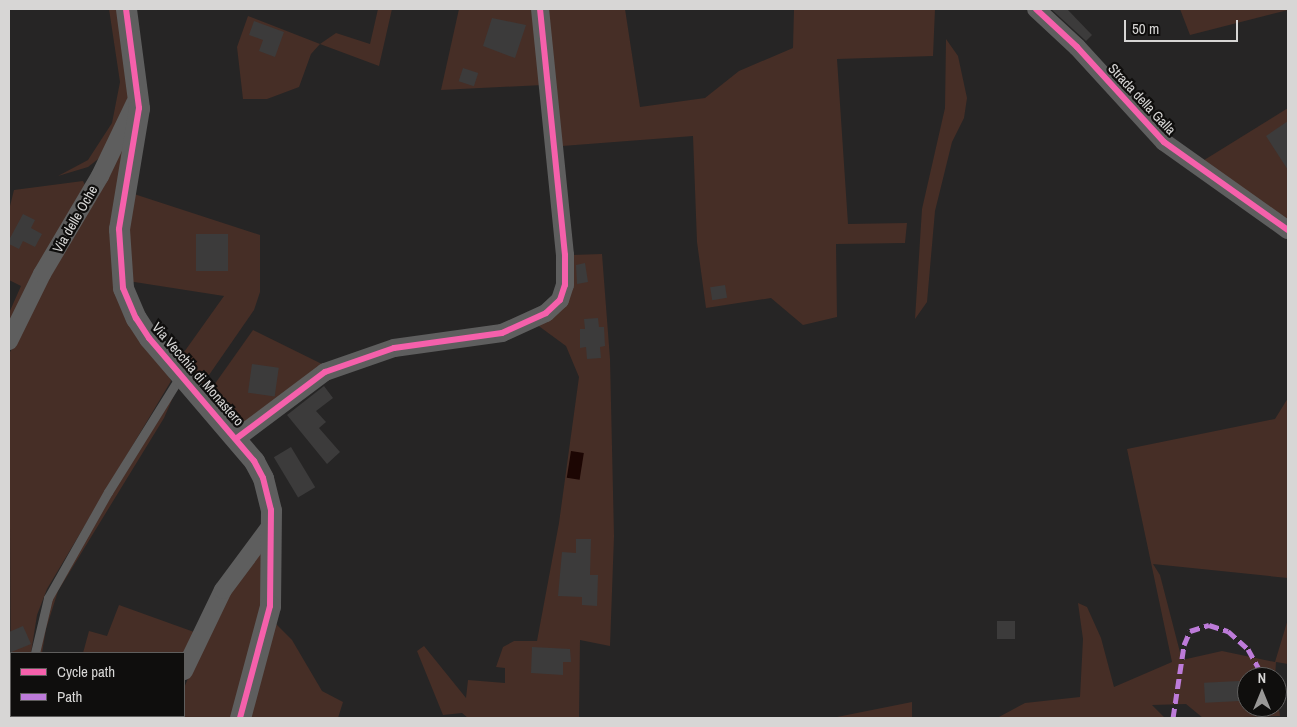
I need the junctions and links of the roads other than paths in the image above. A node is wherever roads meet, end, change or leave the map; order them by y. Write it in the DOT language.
graph roads {
  1 [pos="126,9"];
  2 [pos="540,9"];
  3 [pos="1036,9"];
  4 [pos="139,95"];
  5 [pos="1288,230"];
  6 [pos="9,341"];
  7 [pos="181,375"];
  8 [pos="237,438"];
  9 [pos="272,524"];
  10 [pos="35,652"];
  11 [pos="185,669"];
  12 [pos="240,718"];
  1 -- 4 [label="street, Via Vecchia di Monastero"];
  2 -- 8 [label="street"];
  3 -- 5 [label="street, Strada della Galla"];
  4 -- 6 [label="street, Via delle Oche"];
  4 -- 7 [label="street, Via Vecchia di Monastero"];
  7 -- 8 [label="street, Via Vecchia di Monastero"];
  7 -- 10 [label="lane"];
  8 -- 9 [label="street, Via Vecchia di Monastero"];
  9 -- 11 [label="street"];
  9 -- 12 [label="street, Via Vecchia di Monastero"];
}
